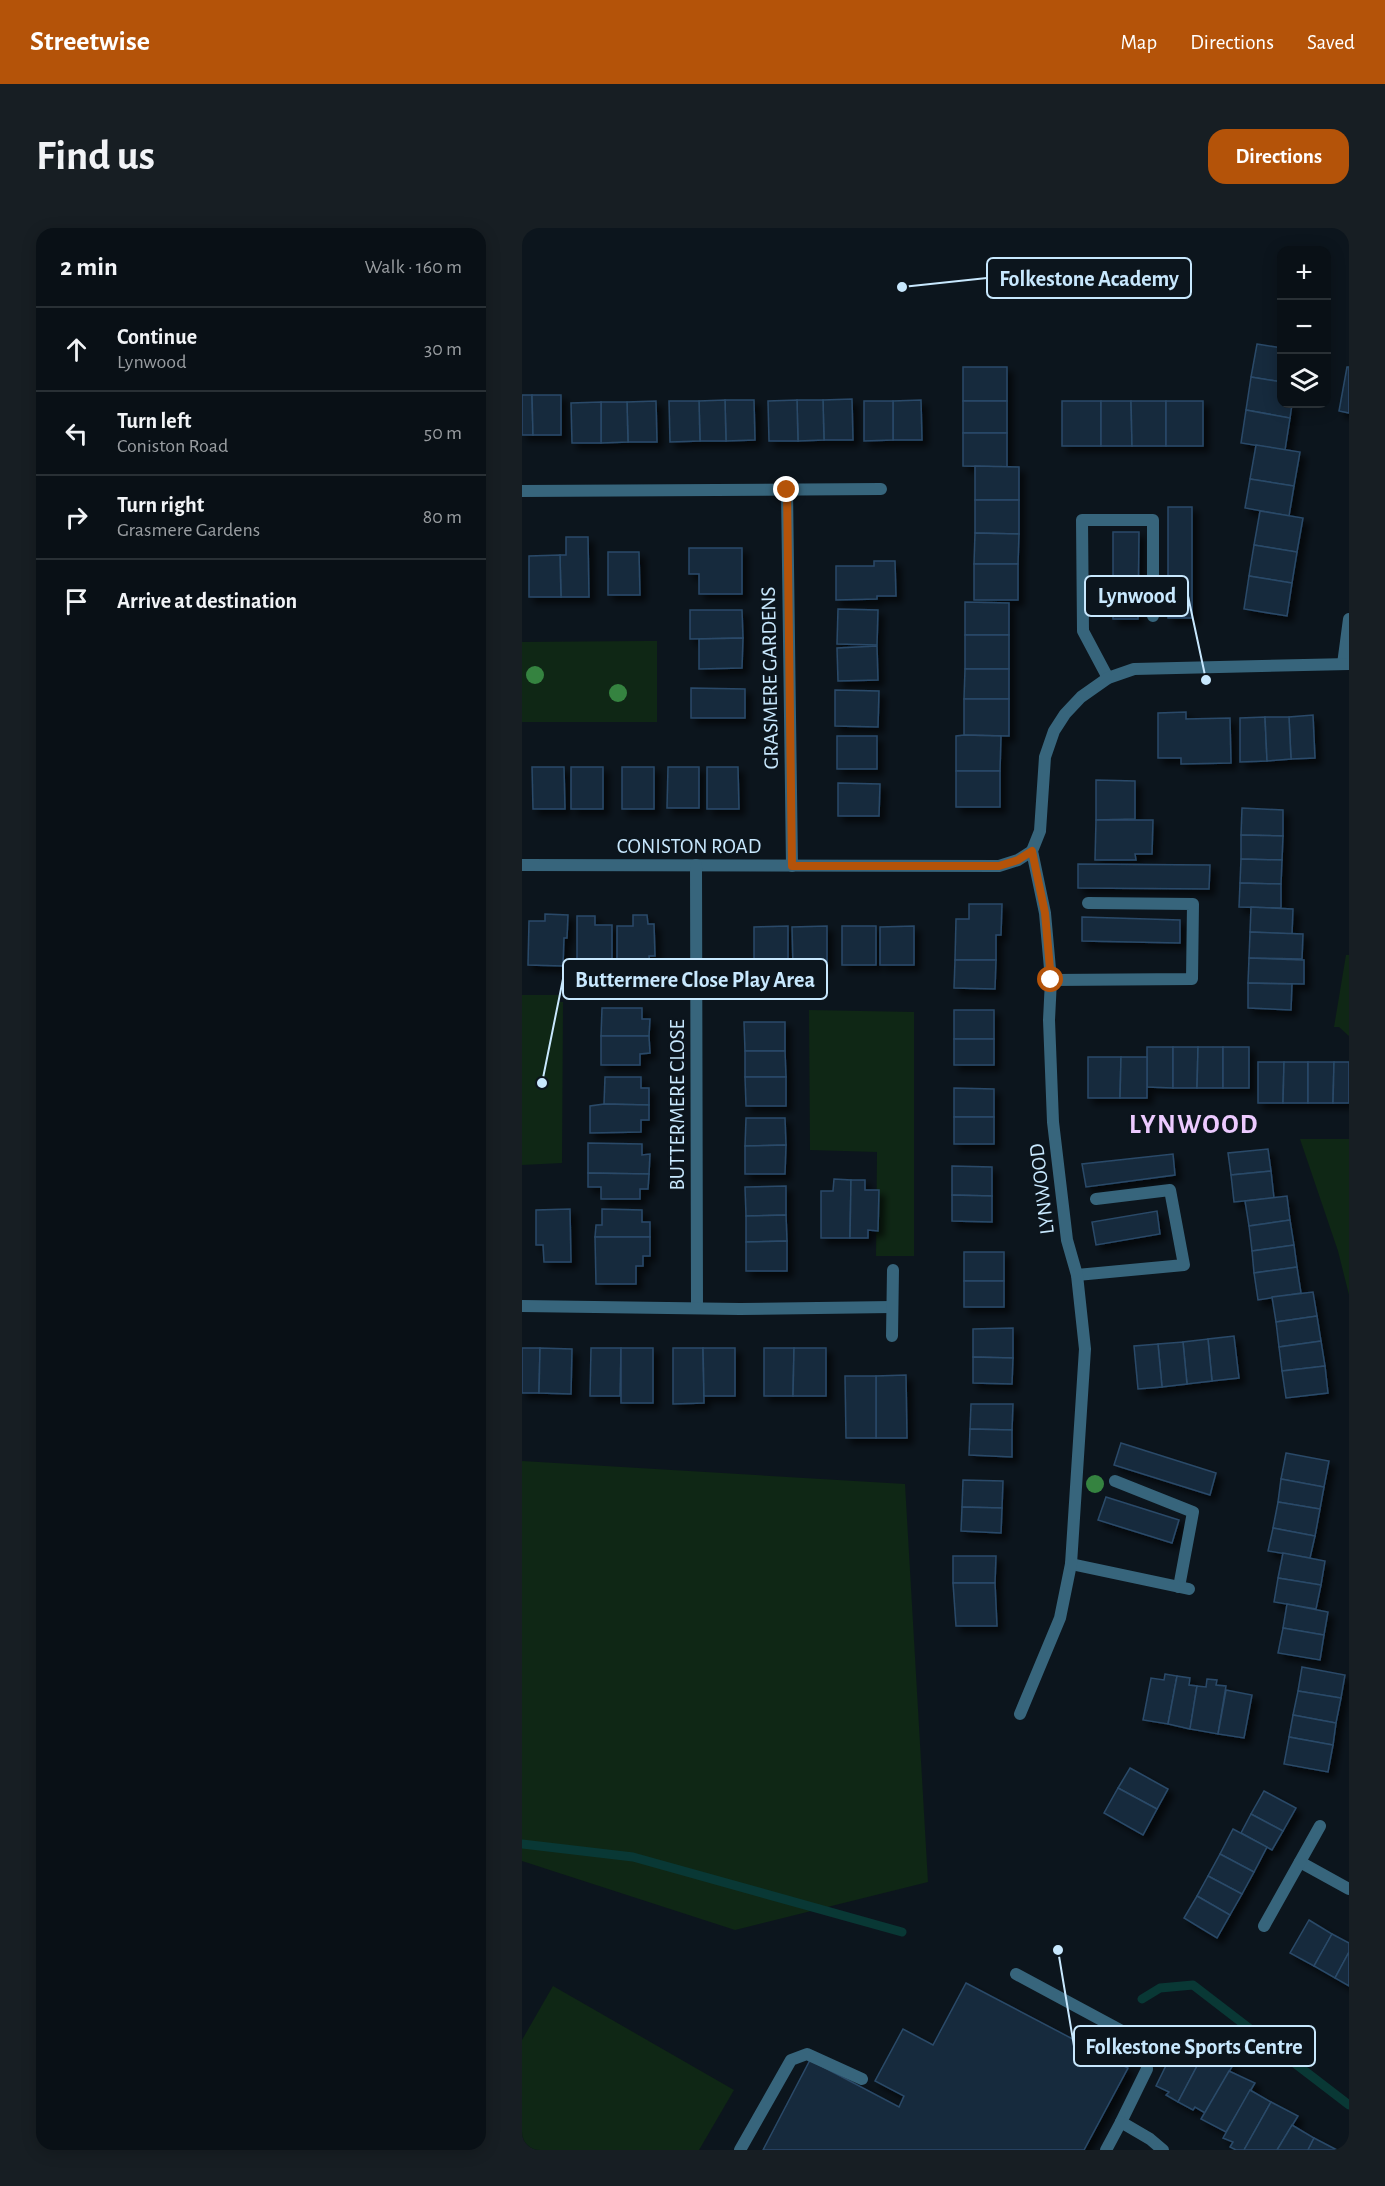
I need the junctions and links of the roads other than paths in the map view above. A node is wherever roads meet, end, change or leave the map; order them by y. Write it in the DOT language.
graph roads {
  1 [pos="881,489"];
  2 [pos="787,490"];
  3 [pos="522,491"];
  4 [pos="1153,616"];
  5 [pos="1349,620"];
  6 [pos="1346,664"];
  7 [pos="1108,678"];
  8 [pos="1032,851"];
  9 [pos="696,865"];
  10 [pos="522,866"];
  11 [pos="792,866"];
  12 [pos="1088,903"];
  13 [pos="1051,980"];
  14 [pos="1096,1199"];
  15 [pos="893,1270"];
  16 [pos="1077,1275"];
  17 [pos="522,1306"];
  18 [pos="892,1307"];
  19 [pos="697,1308"];
  20 [pos="892,1336"];
  21 [pos="1115,1481"];
  22 [pos="1071,1564"];
  23 [pos="1020,1714"];
  24 [pos="1320,1826"];
  25 [pos="1300,1862"];
  26 [pos="1349,1889"];
  27 [pos="1264,1926"];
  28 [pos="1016,1974"];
  29 [pos="862,2079"];
  30 [pos="1120,2122"];
  31 [pos="740,2150"];
  32 [pos="1106,2150"];
  33 [pos="1162,2150"];
  1 -- 2 [label="street"];
  2 -- 3 [label="street"];
  2 -- 11 [label="street, GRASMERE GARDENS"];
  4 -- 7 [label="street"];
  5 -- 6 [label="street"];
  6 -- 7 [label="street, LYNWOOD"];
  7 -- 8 [label="street, LYNWOOD"];
  8 -- 11 [label="street, CONISTON ROAD"];
  8 -- 13 [label="street, LYNWOOD"];
  9 -- 10 [label="street, CONISTON ROAD"];
  9 -- 11 [label="street, CONISTON ROAD"];
  9 -- 19 [label="street, BUTTERMERE CLOSE"];
  12 -- 13 [label="street"];
  13 -- 16 [label="street, LYNWOOD"];
  14 -- 16 [label="street"];
  15 -- 18 [label="street"];
  16 -- 22 [label="street, LYNWOOD"];
  17 -- 19 [label="street"];
  18 -- 19 [label="street"];
  18 -- 20 [label="street"];
  21 -- 22 [label="street"];
  22 -- 23 [label="street, LYNWOOD"];
  24 -- 25 [label="street"];
  25 -- 26 [label="street"];
  25 -- 27 [label="street"];
  28 -- 30 [label="street"];
  29 -- 31 [label="street"];
  30 -- 32 [label="street"];
  30 -- 33 [label="street"];
}
